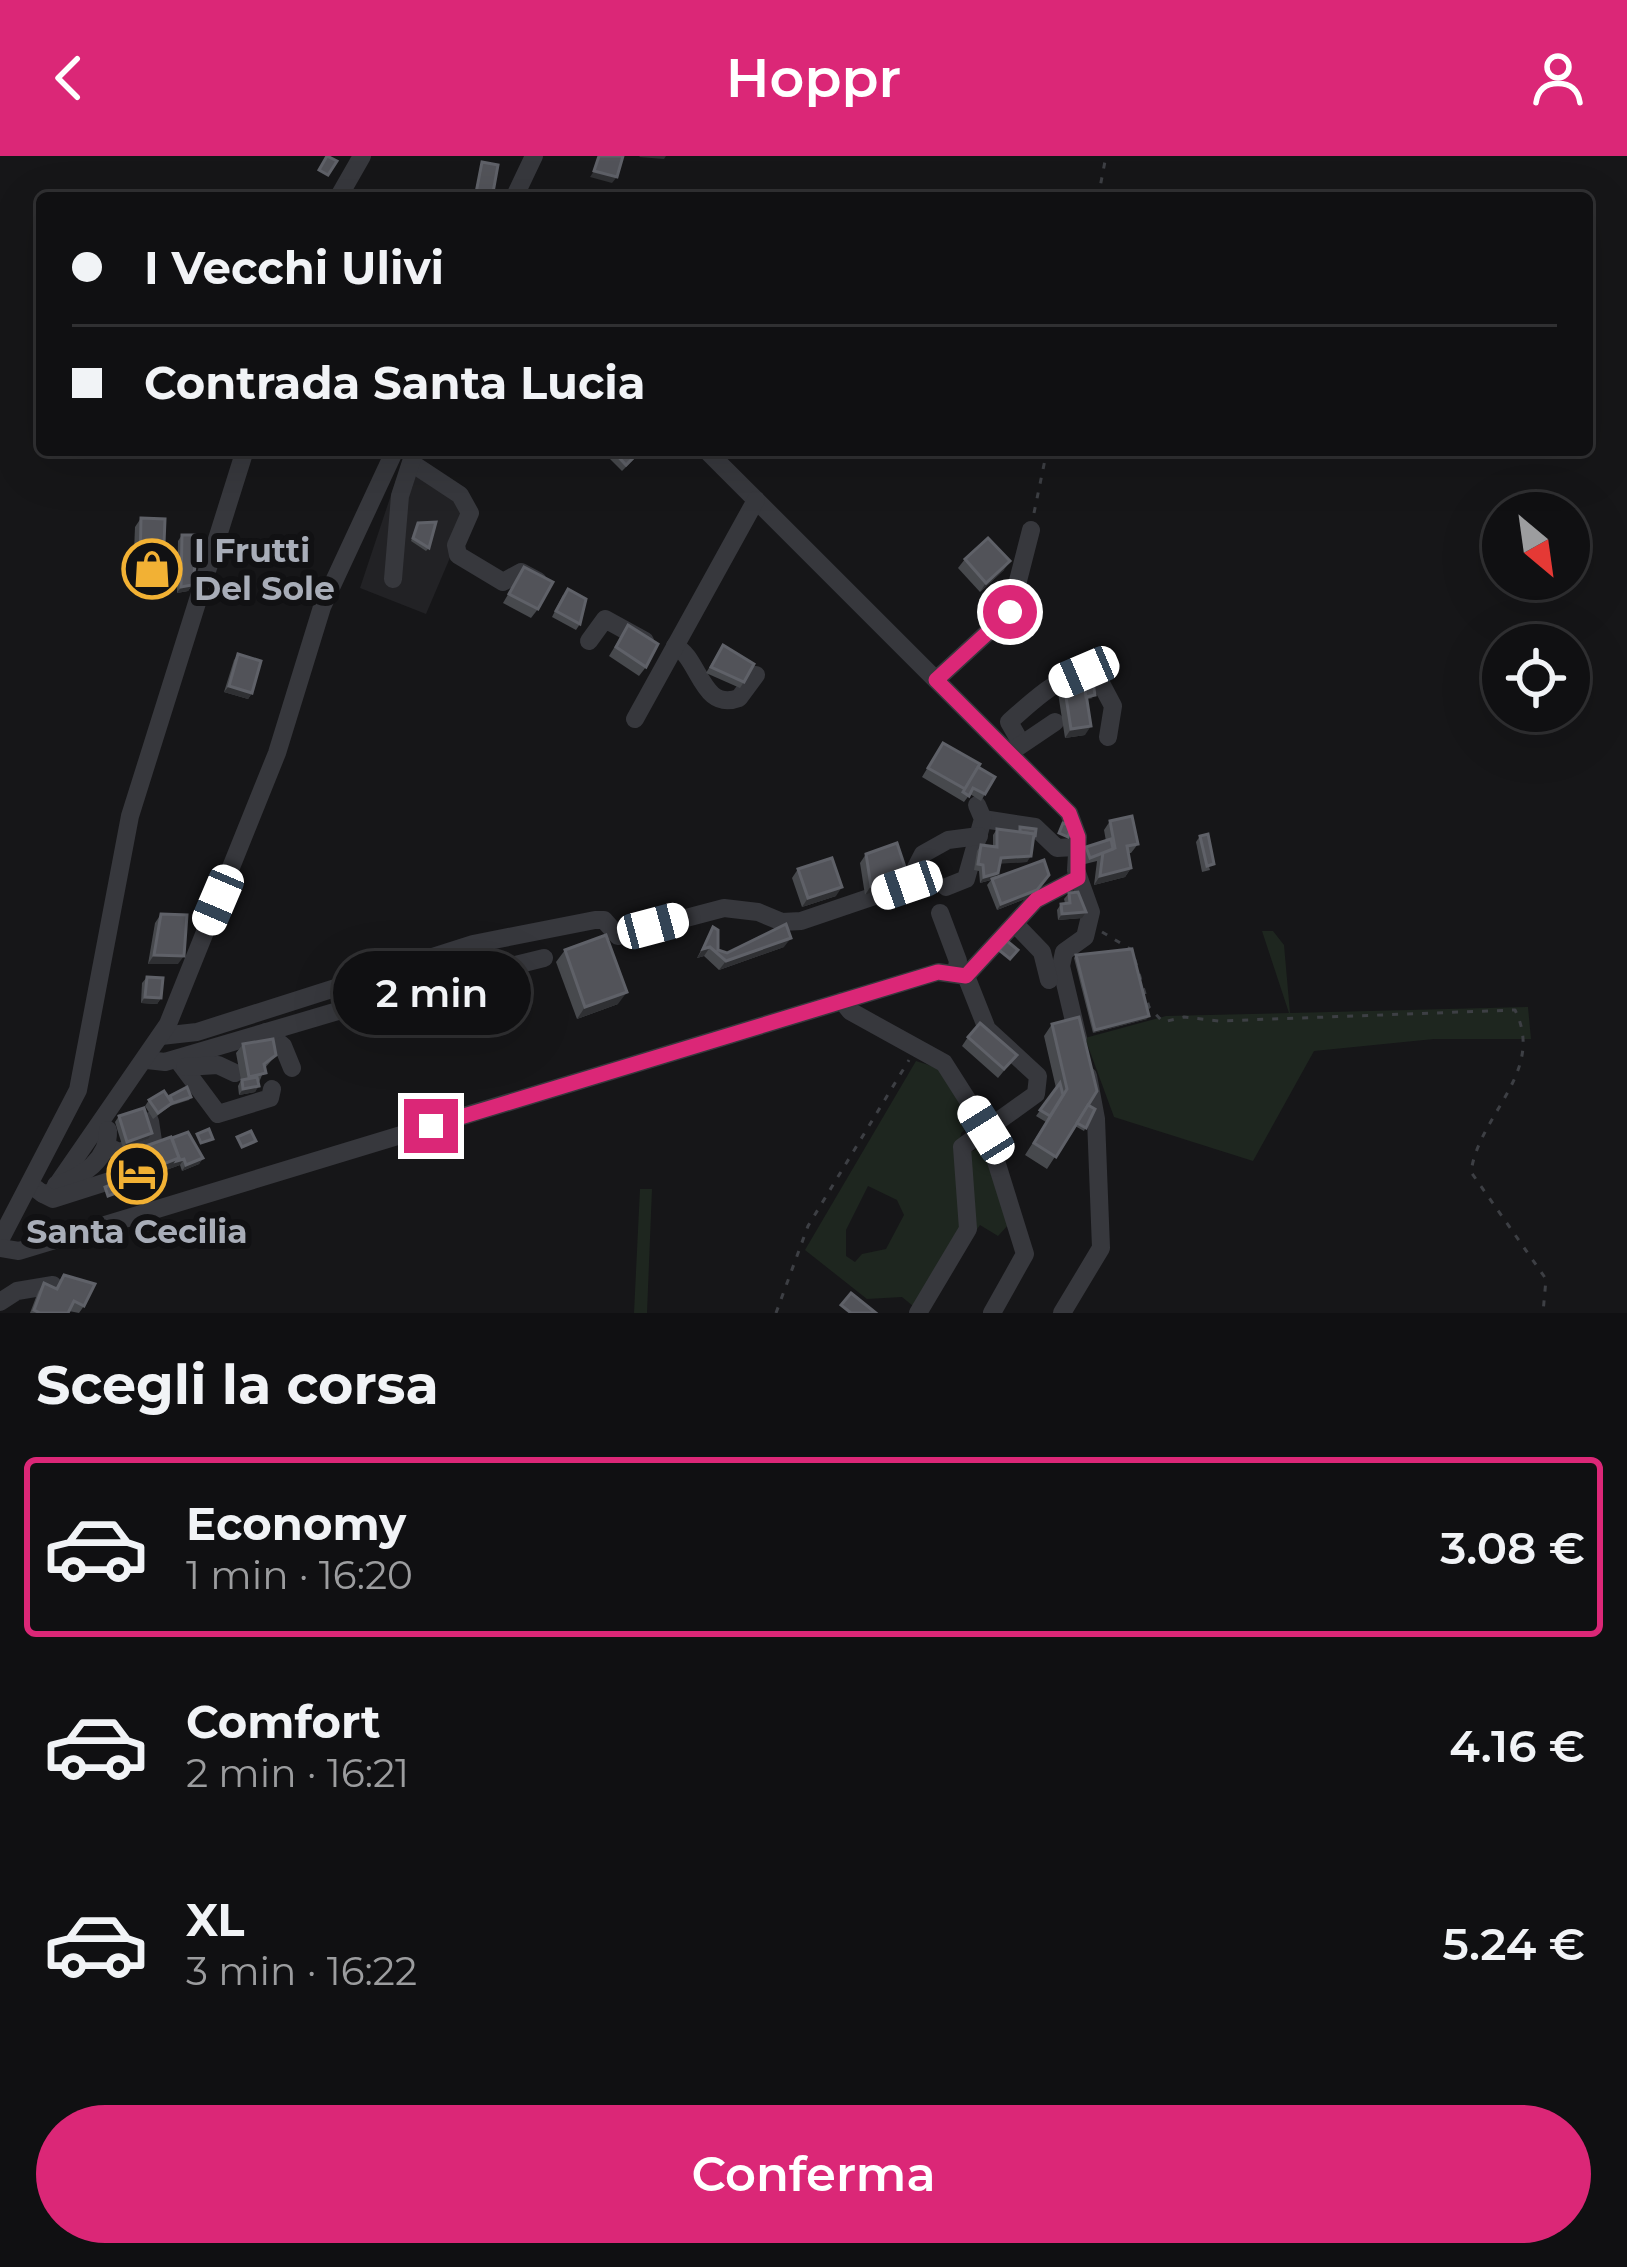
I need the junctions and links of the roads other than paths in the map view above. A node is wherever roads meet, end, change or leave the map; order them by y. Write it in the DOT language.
graph roads {
  1 [pos="362,156"];
  2 [pos="534,156"];
  3 [pos="341,192"];
  4 [pos="517,192"];
  5 [pos="243,456"];
  6 [pos="404,456"];
  7 [pos="406,456"];
  8 [pos="410,456"];
  9 [pos="712,456"];
  10 [pos="757,500"];
  11 [pos="1031,530"];
  12 [pos="393,579"];
  13 [pos="542,583"];
  14 [pos="589,641"];
  15 [pos="672,651"];
  16 [pos="756,675"];
  17 [pos="936,680"];
  18 [pos="635,719"];
  19 [pos="1055,722"];
  20 [pos="1108,737"];
  21 [pos="1015,749"];
  22 [pos="980,820"];
  23 [pos="1075,848"];
  24 [pos="1078,878"];
  25 [pos="946,887"];
  26 [pos="940,913"];
  27 [pos="1015,924"];
  28 [pos="507,937"];
  29 [pos="544,958"];
  30 [pos="487,972"];
  31 [pos="961,974"];
  32 [pos="1049,980"];
  33 [pos="842,1001"];
  34 [pos="266,1032"];
  35 [pos="161,1036"];
  36 [pos="147,1060"];
  37 [pos="181,1063"];
  38 [pos="292,1068"];
  39 [pos="235,1073"];
  40 [pos="272,1089"];
  41 [pos="150,1120"];
  42 [pos="986,1130"];
  43 [pos="122,1177"];
  44 [pos="43,1188"];
  45 [pos="0,1244"];
  46 [pos="53,1285"];
  47 [pos="0,1302"];
  48 [pos="918,1313"];
  49 [pos="992,1313"];
  50 [pos="1062,1313"];
  1 -- 3 [label="street"];
  2 -- 4 [label="street"];
  5 -- 44 [label="street"];
  6 -- 35 [label="street"];
  7 -- 12 [label="street"];
  8 -- 13 [label="street"];
  9 -- 10 [label="street"];
  10 -- 15 [label="street"];
  10 -- 17 [label="street"];
  11 -- 17 [label="street"];
  14 -- 15 [label="street"];
  15 -- 16 [label="street"];
  15 -- 18 [label="street"];
  17 -- 21 [label="street"];
  19 -- 21 [label="street"];
  20 -- 21 [label="street"];
  21 -- 23 [label="street"];
  22 -- 23 [label="street"];
  22 -- 25 [label="street"];
  22 -- 28 [label="street"];
  23 -- 24 [label="street"];
  24 -- 27 [label="street"];
  24 -- 50 [label="street"];
  26 -- 31 [label="street"];
  27 -- 31 [label="street"];
  27 -- 32 [label="street"];
  28 -- 30 [label="street"];
  28 -- 35 [label="street"];
  29 -- 30 [label="street"];
  30 -- 34 [label="street"];
  31 -- 33 [label="street"];
  31 -- 42 [label="street"];
  33 -- 42 [label="street"];
  33 -- 45 [label="street"];
  34 -- 37 [label="street"];
  34 -- 38 [label="street"];
  35 -- 36 [label="street"];
  36 -- 37 [label="street"];
  36 -- 44 [label="street"];
  37 -- 39 [label="street"];
  37 -- 40 [label="street"];
  41 -- 44 [label="street"];
  42 -- 48 [label="street"];
  42 -- 49 [label="street"];
  43 -- 44 [label="street"];
  44 -- 45 [label="street"];
  46 -- 47 [label="street"];
}
